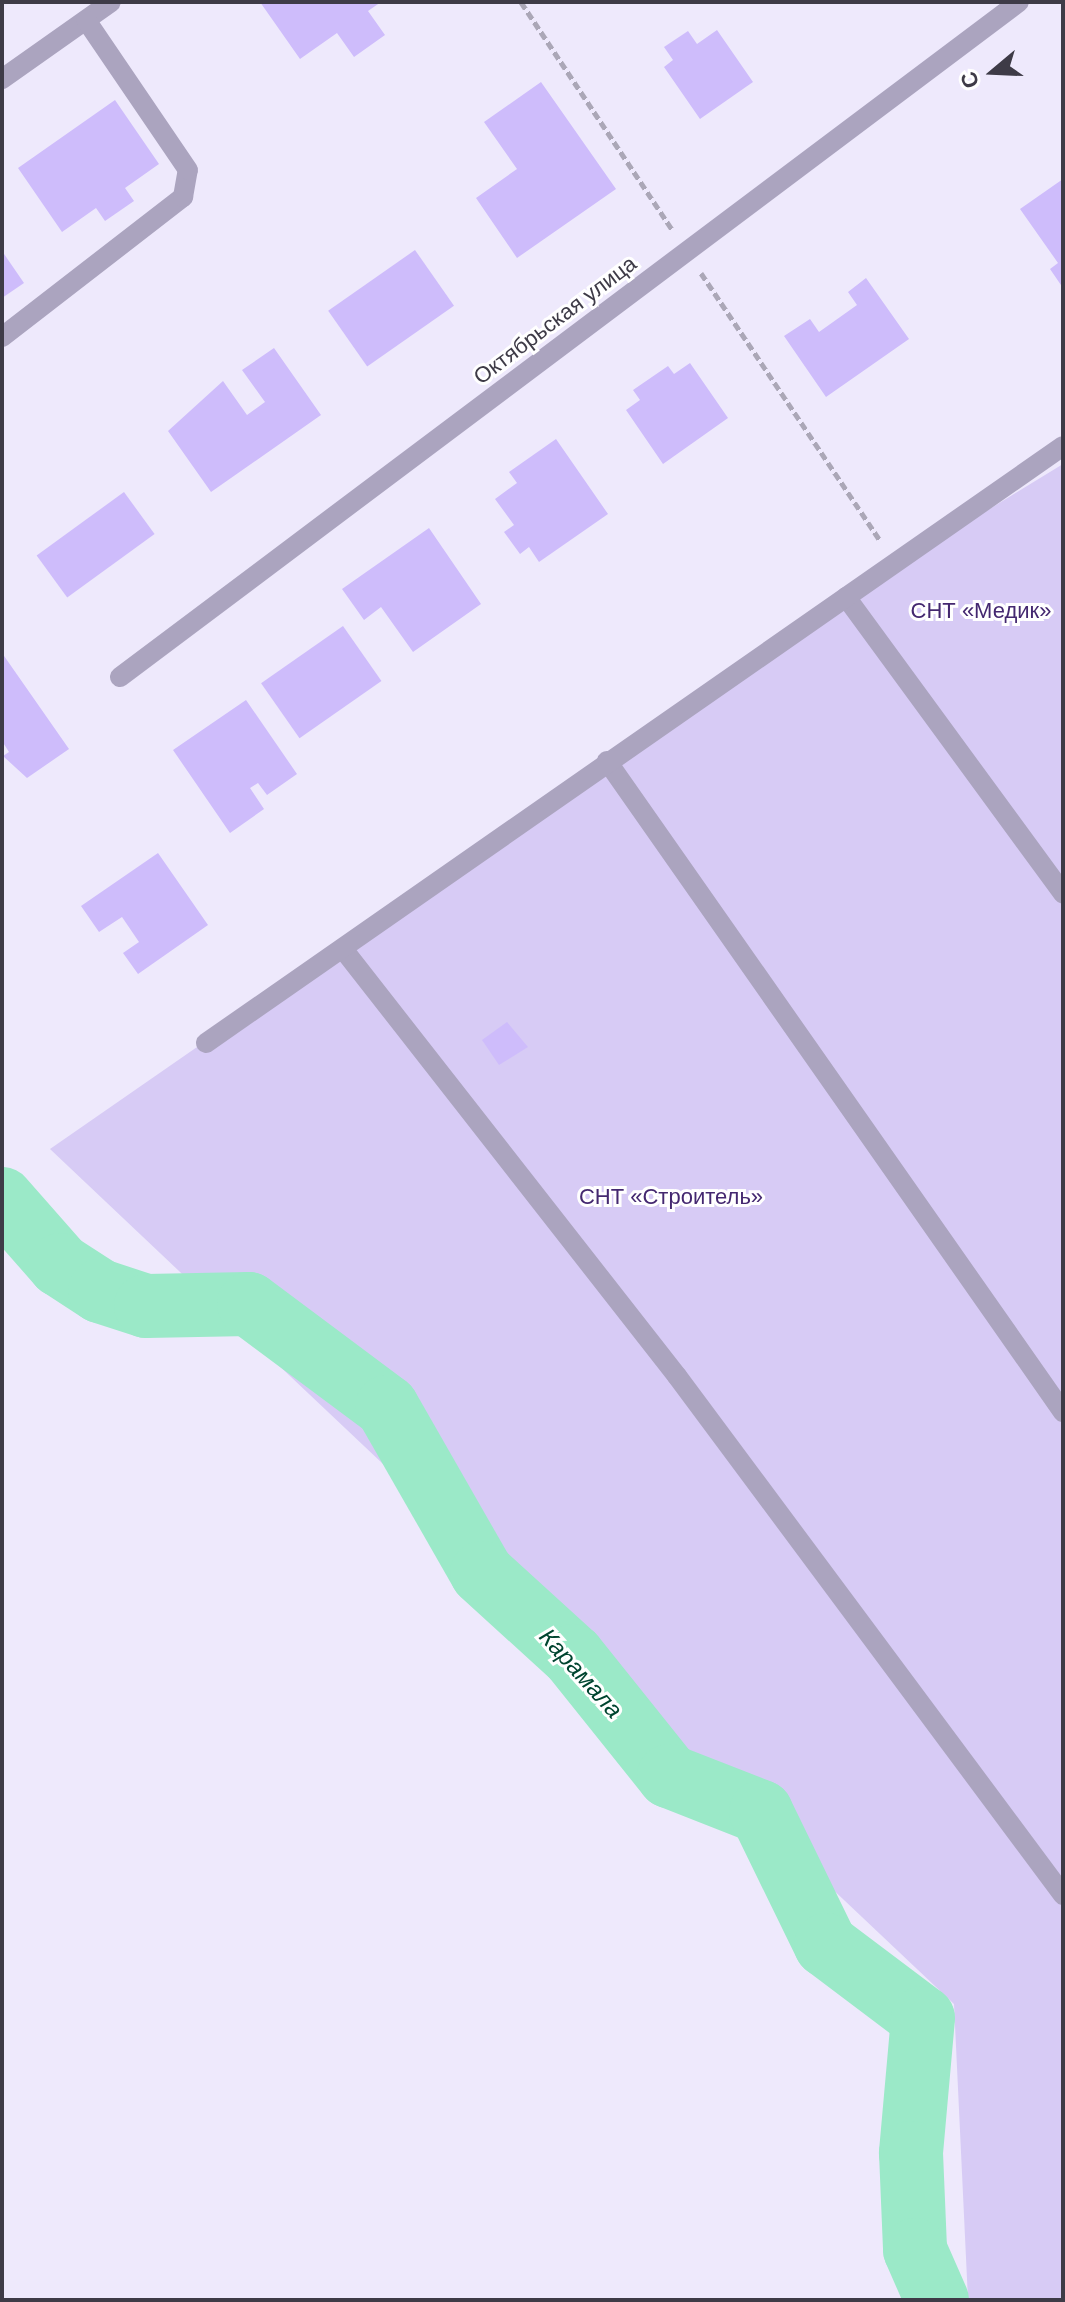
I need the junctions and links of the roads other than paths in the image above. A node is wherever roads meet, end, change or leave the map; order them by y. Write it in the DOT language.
graph roads {
  1 [pos="111,2"];
  2 [pos="1019,2"];
  3 [pos="86,20"];
  4 [pos="2,79"];
  5 [pos="2,337"];
  6 [pos="1063,446"];
  7 [pos="846,597"];
  8 [pos="120,677"];
  9 [pos="607,761"];
  10 [pos="1063,894"];
  11 [pos="343,949"];
  12 [pos="206,1043"];
  13 [pos="1063,1412"];
  14 [pos="1063,1895"];
  1 -- 3 [label="street"];
  2 -- 8 [label="street, Октябрьская улица"];
  3 -- 4 [label="street"];
  3 -- 5 [label="street"];
  6 -- 7 [label="street"];
  7 -- 9 [label="street"];
  7 -- 10 [label="street"];
  9 -- 11 [label="street"];
  9 -- 13 [label="street"];
  11 -- 12 [label="street"];
  11 -- 14 [label="street"];
}
